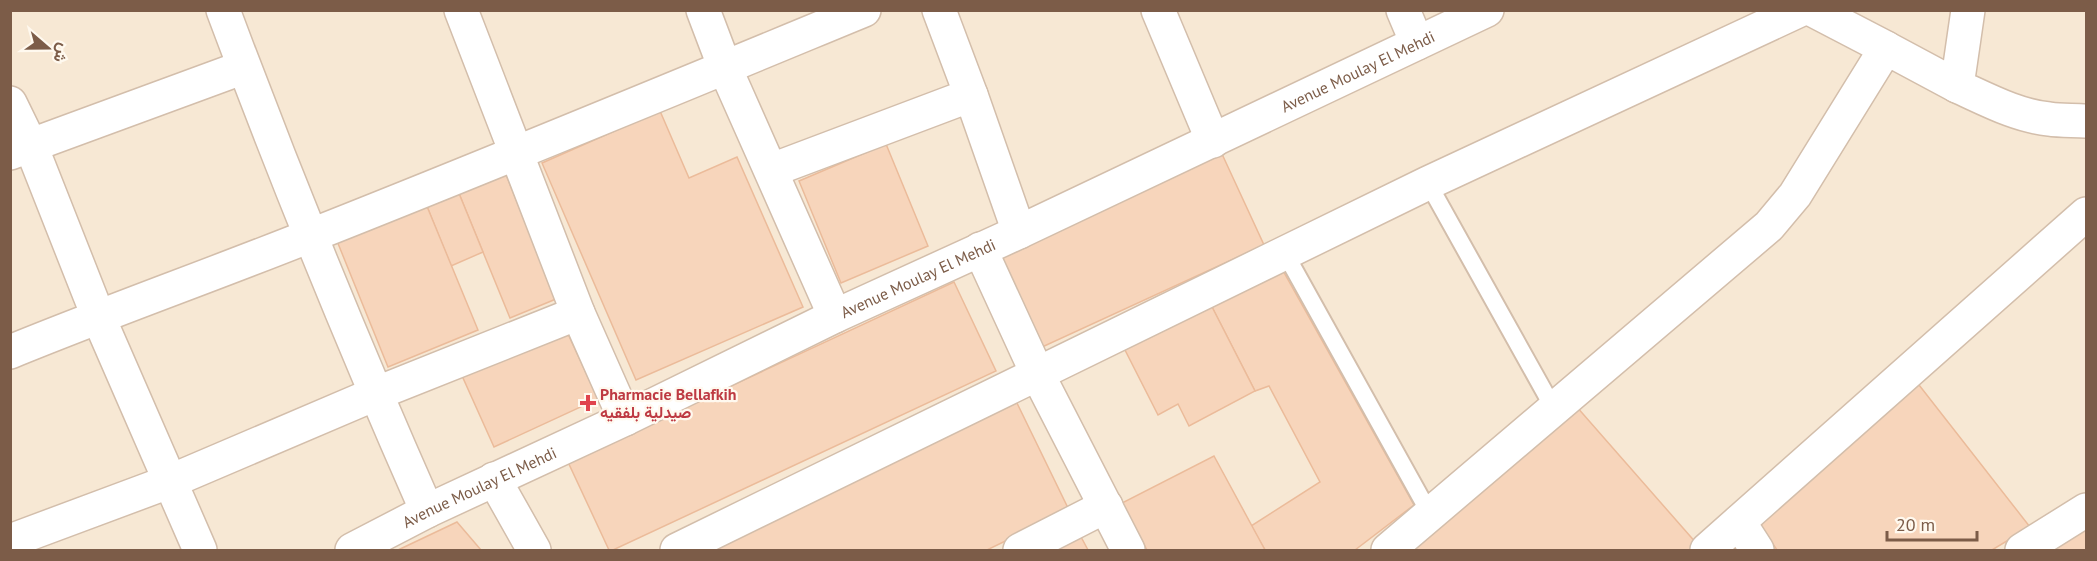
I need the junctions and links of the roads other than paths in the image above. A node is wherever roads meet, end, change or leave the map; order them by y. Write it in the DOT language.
graph roads {
  1 [pos="223,10"];
  2 [pos="461,10"];
  3 [pos="703,10"];
  4 [pos="864,10"];
  5 [pos="939,10"];
  6 [pos="1158,10"];
  7 [pos="1403,10"];
  8 [pos="1487,10"];
  9 [pos="1800,10"];
  10 [pos="1813,10"];
  11 [pos="1968,10"];
  12 [pos="1417,43"];
  13 [pos="1886,48"];
  14 [pos="244,67"];
  15 [pos="725,68"];
  16 [pos="1957,86"];
  17 [pos="971,95"];
  18 [pos="10,103"];
  19 [pos="2086,121"];
  20 [pos="1213,141"];
  21 [pos="21,150"];
  22 [pos="516,153"];
  23 [pos="772,170"];
  24 [pos="1428,183"];
  25 [pos="2086,214"];
  26 [pos="1019,232"];
  27 [pos="309,236"];
  28 [pos="980,249"];
  29 [pos="1285,253"];
  30 [pos="578,313"];
  31 [pos="98,316"];
  32 [pos="835,316"];
  33 [pos="10,352"];
  34 [pos="1038,373"];
  35 [pos="375,394"];
  36 [pos="1554,409"];
  37 [pos="625,419"];
  38 [pos="494,479"];
  39 [pos="171,481"];
  40 [pos="1106,506"];
  41 [pos="2086,510"];
  42 [pos="427,511"];
  43 [pos="1430,514"];
  44 [pos="1739,522"];
  45 [pos="10,541"];
  46 [pos="356,549"];
  47 [pos="200,550"];
  48 [pos="534,550"];
  49 [pos="677,550"];
  50 [pos="1020,550"];
  51 [pos="1128,550"];
  52 [pos="1388,550"];
  53 [pos="1707,550"];
  54 [pos="1756,550"];
  55 [pos="2022,550"];
  1 -- 14 [label="street"];
  2 -- 22 [label="street"];
  3 -- 15 [label="street"];
  4 -- 15 [label="street"];
  5 -- 17 [label="street"];
  6 -- 20 [label="street"];
  7 -- 12 [label="street"];
  8 -- 12 [label="street, Avenue Moulay El Mehdi"];
  9 -- 24 [label="street"];
  10 -- 13 [label="street"];
  11 -- 16 [label="street"];
  12 -- 20 [label="street, Avenue Moulay El Mehdi"];
  13 -- 16 [label="street"];
  13 -- 36 [label="street"];
  14 -- 21 [label="street"];
  14 -- 27 [label="street"];
  15 -- 22 [label="street"];
  15 -- 23 [label="street"];
  16 -- 19 [label="street"];
  17 -- 23 [label="street"];
  17 -- 26 [label="street"];
  18 -- 21 [label="street"];
  20 -- 26 [label="street, Avenue Moulay El Mehdi"];
  21 -- 31 [label="street"];
  22 -- 27 [label="street"];
  22 -- 30 [label="street"];
  23 -- 32 [label="street"];
  24 -- 29 [label="street"];
  24 -- 36 [label="lane"];
  25 -- 44 [label="street"];
  26 -- 28 [label="street, Avenue Moulay El Mehdi"];
  27 -- 31 [label="street"];
  27 -- 35 [label="street"];
  28 -- 32 [label="street, Avenue Moulay El Mehdi"];
  28 -- 34 [label="street"];
  29 -- 34 [label="street"];
  29 -- 43 [label="lane"];
  30 -- 35 [label="street"];
  30 -- 37 [label="street"];
  31 -- 33 [label="street"];
  31 -- 39 [label="street"];
  32 -- 37 [label="street, Avenue Moulay El Mehdi"];
  34 -- 40 [label="street"];
  34 -- 49 [label="street"];
  35 -- 39 [label="street"];
  35 -- 42 [label="street"];
  36 -- 43 [label="street"];
  37 -- 38 [label="street, Avenue Moulay El Mehdi"];
  38 -- 42 [label="street, Avenue Moulay El Mehdi"];
  38 -- 48 [label="street"];
  39 -- 45 [label="street"];
  39 -- 47 [label="street"];
  40 -- 50 [label="street"];
  40 -- 51 [label="street"];
  41 -- 55 [label="street"];
  42 -- 46 [label="street, Avenue Moulay El Mehdi"];
  43 -- 52 [label="street"];
  44 -- 53 [label="street"];
  44 -- 54 [label="street"];
}
